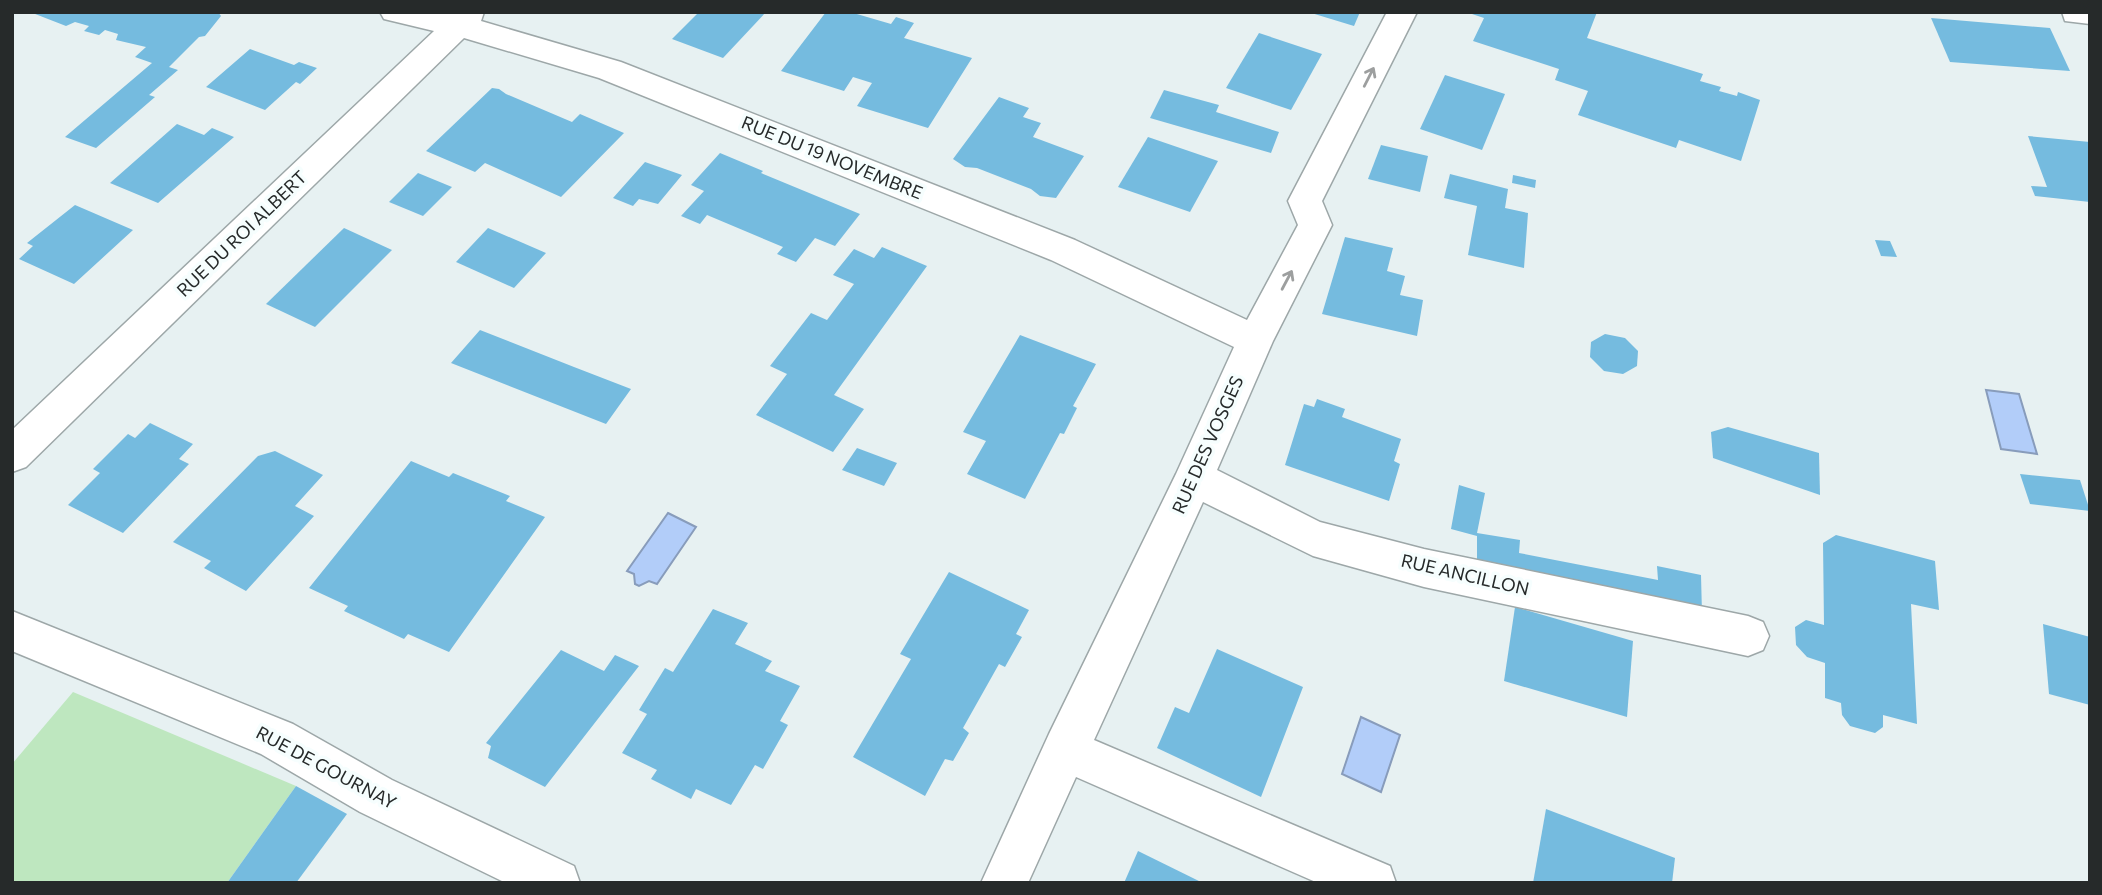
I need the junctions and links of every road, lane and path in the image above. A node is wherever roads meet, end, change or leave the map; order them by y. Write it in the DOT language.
graph roads {
  1 [pos="395,12"];
  2 [pos="1402,12"];
  3 [pos="464,20"];
  4 [pos="1255,340"];
  5 [pos="12,455"];
  6 [pos="1194,478"];
  7 [pos="12,631"];
  8 [pos="1748,636"];
  9 [pos="1065,750"];
  10 [pos="557,883"];
  11 [pos="1004,883"];
  12 [pos="1373,883"];
  1 -- 3 [label="street, RUE DU 19 NOVEMBRE"];
  4 -- 2 [label="street, RUE DES VOSGES, one-way"];
  3 -- 4 [label="street, RUE DU 19 NOVEMBRE"];
  3 -- 5 [label="street, RUE DU ROI ALBERT"];
  4 -- 6 [label="street, RUE DES VOSGES"];
  6 -- 8 [label="street, RUE ANCILLON"];
  6 -- 9 [label="street, RUE DES VOSGES"];
  7 -- 10 [label="street, RUE DE GOURNAY"];
  9 -- 11 [label="street, RUE DES VOSGES"];
  9 -- 12 [label="street"];
}
